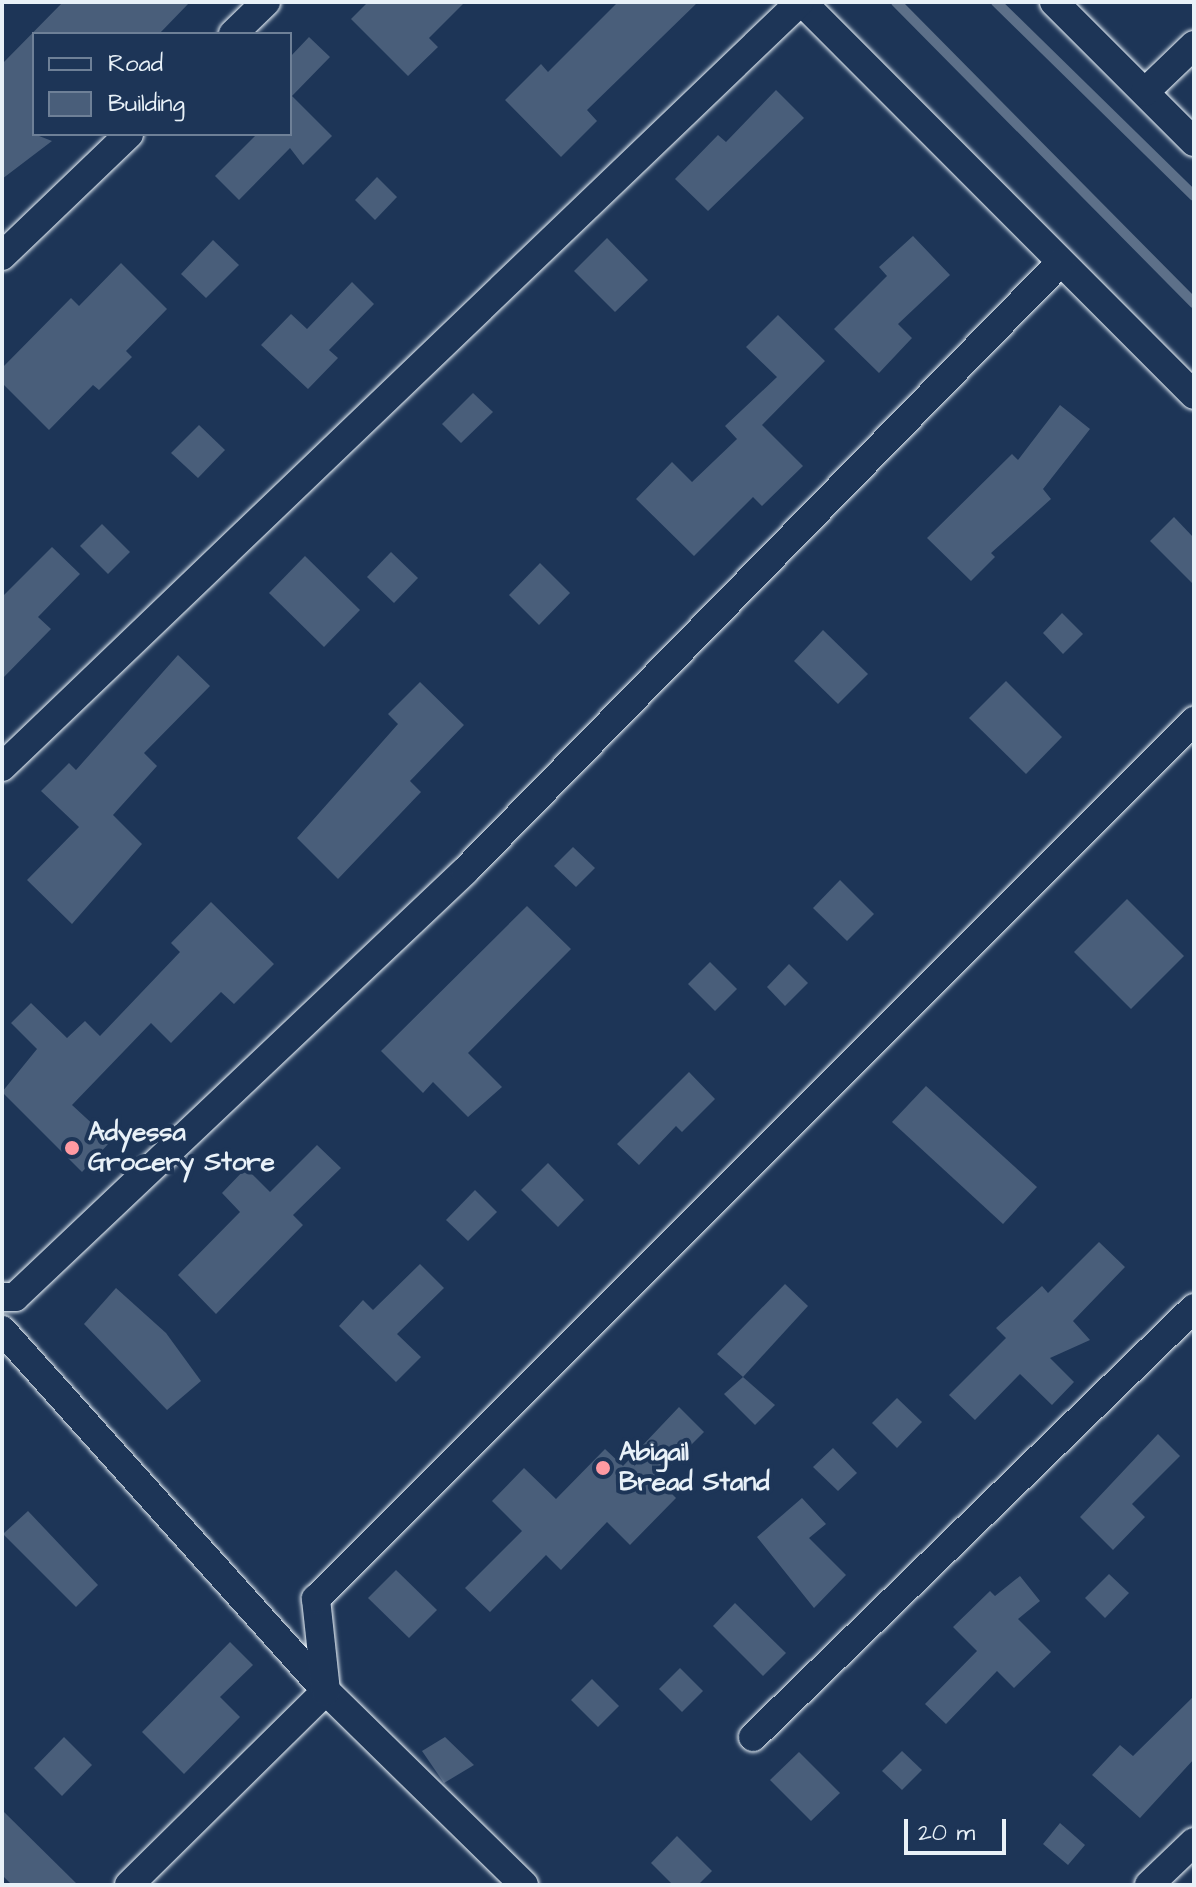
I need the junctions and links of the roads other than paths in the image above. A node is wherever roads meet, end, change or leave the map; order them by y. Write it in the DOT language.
graph roads {
  1 [pos="266,2"];
  2 [pos="801,2"];
  3 [pos="1054,2"];
  4 [pos="235,32"];
  5 [pos="1194,45"];
  6 [pos="1145,92"];
  7 [pos="127,136"];
  8 [pos="1194,142"];
  9 [pos="2,256"];
  10 [pos="1061,262"];
  11 [pos="1194,395"];
  12 [pos="1194,721"];
  13 [pos="2,767"];
  14 [pos="2,1297"];
  15 [pos="1194,1308"];
  16 [pos="2,1330"];
  17 [pos="326,1691"];
  18 [pos="753,1737"];
  19 [pos="1194,1842"];
  20 [pos="129,1885"];
  21 [pos="524,1885"];
  22 [pos="1149,1885"];
  1 -- 4 [label="street"];
  2 -- 10 [label="street"];
  2 -- 13 [label="street"];
  3 -- 6 [label="street"];
  5 -- 6 [label="street"];
  6 -- 8 [label="street"];
  7 -- 9 [label="street"];
  10 -- 11 [label="street"];
  10 -- 14 [label="street"];
  12 -- 17 [label="street"];
  15 -- 18 [label="street"];
  16 -- 17 [label="street"];
  17 -- 20 [label="street"];
  17 -- 21 [label="street"];
  19 -- 22 [label="street"];
}
